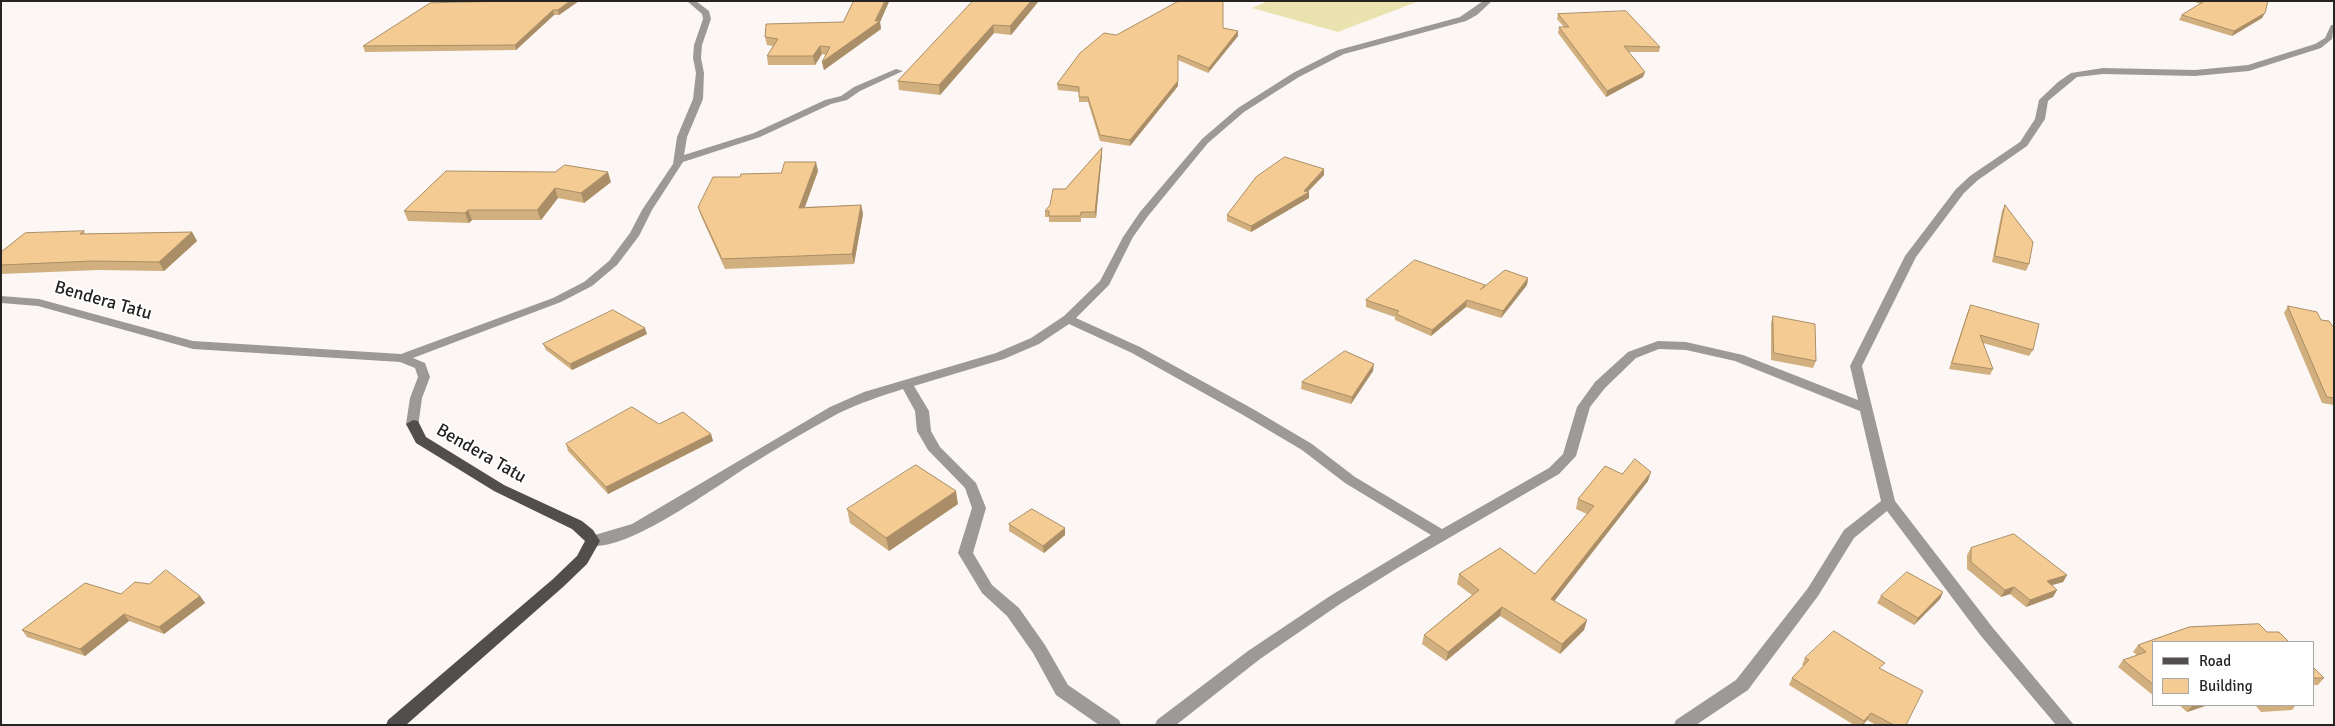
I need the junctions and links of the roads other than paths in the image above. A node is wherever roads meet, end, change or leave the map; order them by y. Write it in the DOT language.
graph roads {
  1 [pos="691,1"];
  2 [pos="1488,1"];
  3 [pos="2334,27"];
  4 [pos="899,71"];
  5 [pos="679,160"];
  6 [pos="1,299"];
  7 [pos="1068,319"];
  8 [pos="402,358"];
  9 [pos="907,384"];
  10 [pos="1865,408"];
  11 [pos="413,424"];
  12 [pos="1888,502"];
  13 [pos="1443,536"];
  14 [pos="593,541"];
  15 [pos="394,725"];
  16 [pos="1113,725"];
  17 [pos="1163,725"];
  18 [pos="1682,725"];
  19 [pos="2066,725"];
  1 -- 5 [label="street"];
  2 -- 7 [label="street"];
  3 -- 10 [label="street"];
  4 -- 5 [label="street"];
  5 -- 8 [label="street"];
  6 -- 8 [label="street, Bendera Tatu"];
  7 -- 9 [label="street"];
  7 -- 13 [label="street"];
  8 -- 11 [label="street, Bendera Tatu"];
  9 -- 14 [label="street"];
  9 -- 16 [label="street"];
  10 -- 12 [label="street"];
  10 -- 13 [label="street"];
  11 -- 14 [label="main road, Bendera Tatu"];
  12 -- 18 [label="street"];
  12 -- 19 [label="street"];
  13 -- 17 [label="street"];
  14 -- 15 [label="main road"];
}
